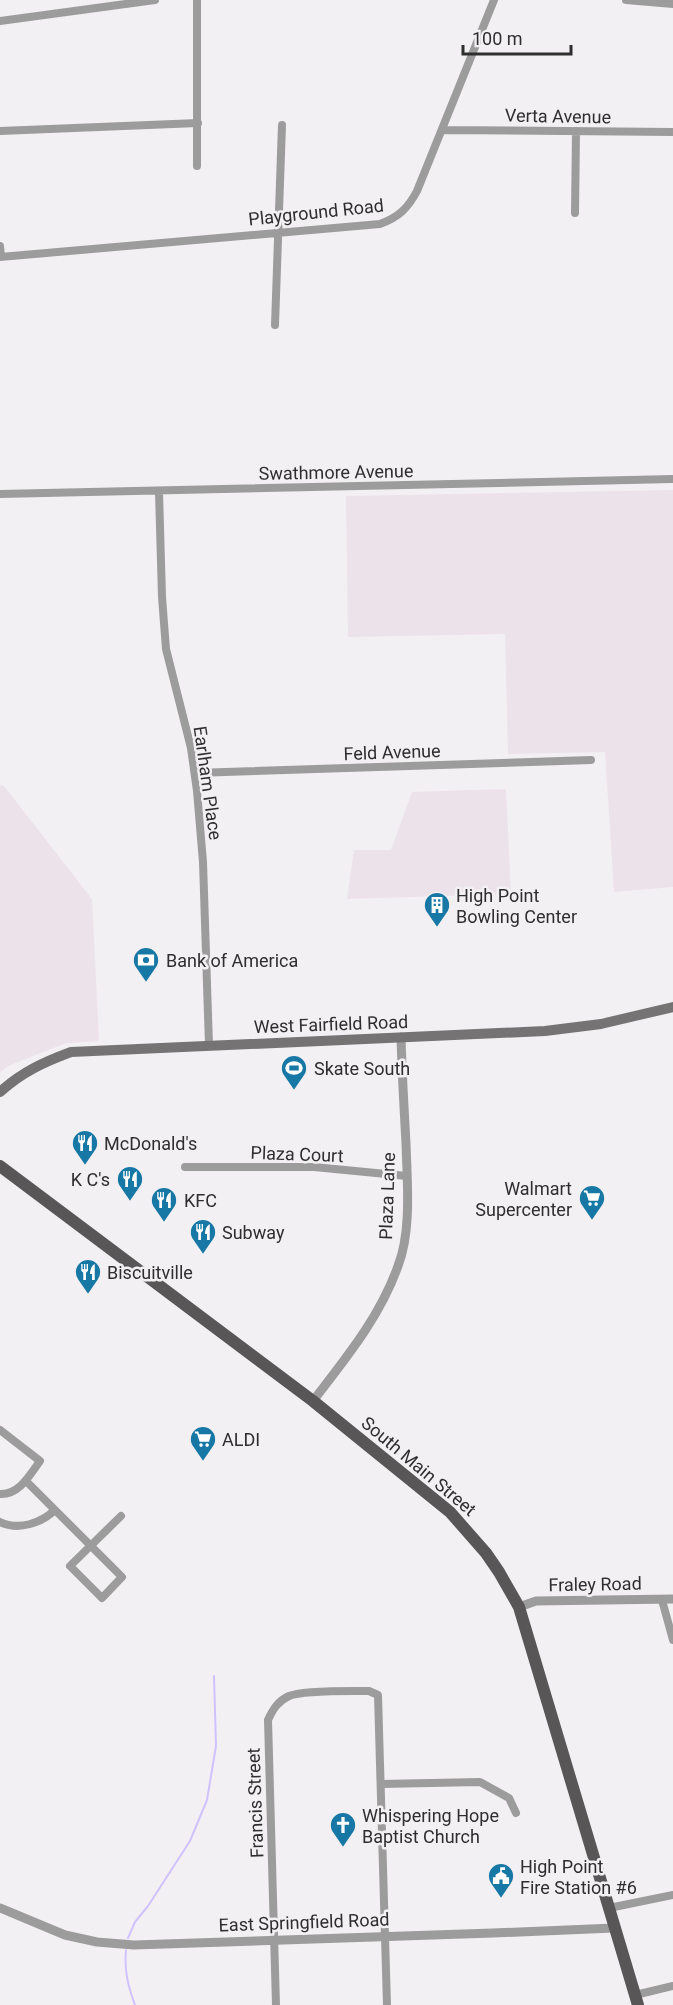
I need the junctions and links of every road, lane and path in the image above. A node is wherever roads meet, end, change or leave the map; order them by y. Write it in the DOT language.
graph roads {
  1 [pos="155,0"];
  2 [pos="197,0"];
  3 [pos="494,0"];
  4 [pos="626,0"];
  5 [pos="673,4"];
  6 [pos="0,21"];
  7 [pos="198,123"];
  8 [pos="282,125"];
  9 [pos="442,130"];
  10 [pos="0,131"];
  11 [pos="576,131"];
  12 [pos="673,132"];
  13 [pos="197,166"];
  14 [pos="575,213"];
  15 [pos="278,232"];
  16 [pos="0,246"];
  17 [pos="1,257"];
  18 [pos="275,325"];
  19 [pos="673,479"];
  20 [pos="159,492"];
  21 [pos="0,494"];
  22 [pos="591,760"];
  23 [pos="195,772"];
  24 [pos="673,1007"];
  25 [pos="401,1037"];
  26 [pos="209,1045"];
  27 [pos="0,1092"];
  28 [pos="0,1166"];
  29 [pos="185,1167"];
  30 [pos="407,1176"];
  31 [pos="313,1401"];
  32 [pos="0,1430"];
  33 [pos="26,1481"];
  34 [pos="0,1494"];
  35 [pos="55,1510"];
  36 [pos="121,1516"];
  37 [pos="0,1522"];
  38 [pos="92,1545"];
  39 [pos="673,1599"];
  40 [pos="662,1600"];
  41 [pos="519,1607"];
  42 [pos="673,1640"];
  43 [pos="381,1784"];
  44 [pos="516,1813"];
  45 [pos="673,1895"];
  46 [pos="0,1908"];
  47 [pos="609,1908"];
  48 [pos="614,1928"];
  49 [pos="385,1937"];
  50 [pos="274,1939"];
  51 [pos="673,1986"];
  52 [pos="636,2000"];
  53 [pos="276,2005"];
  54 [pos="387,2005"];
  1 -- 6 [label="street"];
  2 -- 7 [label="street"];
  3 -- 9 [label="street, Playground Road"];
  4 -- 5 [label="street"];
  7 -- 10 [label="street"];
  7 -- 13 [label="street"];
  8 -- 15 [label="street"];
  9 -- 11 [label="street, Verta Avenue"];
  9 -- 15 [label="street, Playground Road"];
  11 -- 12 [label="street, Verta Avenue"];
  11 -- 14 [label="street"];
  15 -- 17 [label="street, Playground Road"];
  15 -- 18 [label="street"];
  16 -- 17 [label="street"];
  19 -- 20 [label="street, Swathmore Avenue"];
  20 -- 21 [label="street, Swathmore Avenue"];
  20 -- 23 [label="street, Earlham Place"];
  22 -- 23 [label="street, Feld Avenue"];
  23 -- 26 [label="street, Earlham Place"];
  24 -- 25 [label="main road, West Fairfield Road"];
  25 -- 26 [label="main road, West Fairfield Road"];
  25 -- 30 [label="street, Plaza Lane"];
  26 -- 27 [label="main road, West Fairfield Road"];
  28 -- 31 [label="main road, South Main Street"];
  29 -- 30 [label="street, Plaza Court"];
  30 -- 31 [label="street, Plaza Lane"];
  31 -- 41 [label="main road, South Main Street"];
  32 -- 33 [label="street"];
  33 -- 34 [label="street"];
  33 -- 35 [label="street"];
  35 -- 37 [label="street"];
  35 -- 38 [label="street"];
  36 -- 38 [label="street"];
  38 -- 38 [label="street"];
  39 -- 40 [label="street, Fraley Road"];
  40 -- 41 [label="street, Fraley Road"];
  40 -- 42 [label="street"];
  41 -- 47 [label="main road, South Main Street"];
  43 -- 44 [label="street"];
  43 -- 49 [label="street"];
  43 -- 50 [label="street, Francis Street"];
  45 -- 47 [label="street"];
  46 -- 50 [label="street, East Springfield Road"];
  47 -- 48 [label="main road, South Main Street"];
  48 -- 49 [label="street, East Springfield Road"];
  48 -- 52 [label="main road, South Main Street"];
  49 -- 50 [label="street, East Springfield Road"];
  49 -- 54 [label="street"];
  50 -- 53 [label="street, Francis Street"];
  51 -- 52 [label="street"];
}
